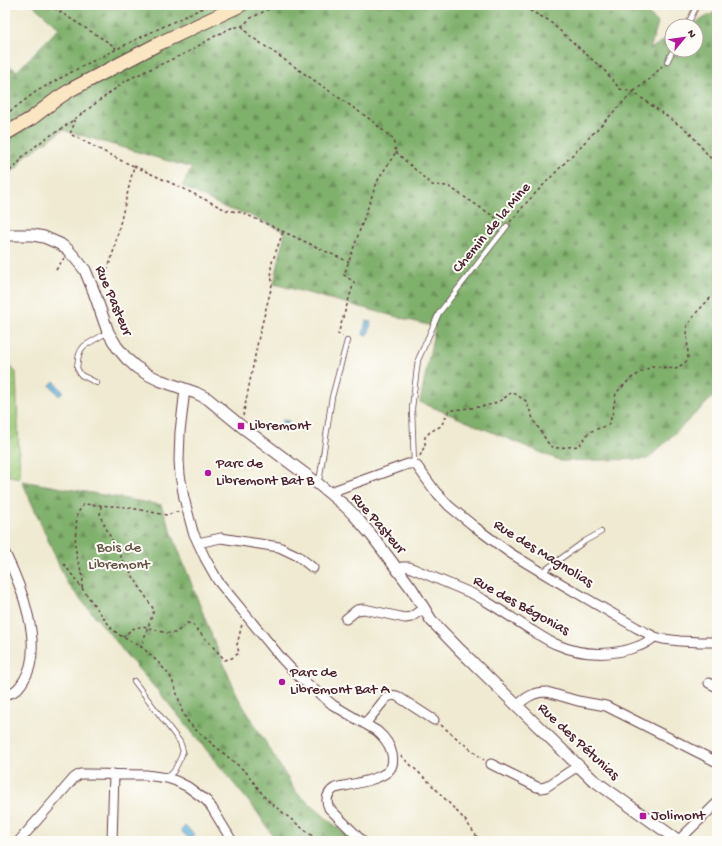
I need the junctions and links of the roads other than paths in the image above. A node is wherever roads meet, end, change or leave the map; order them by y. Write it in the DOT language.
graph roads {
  1 [pos="241,5"];
  2 [pos="697,5"];
  3 [pos="691,18"];
  4 [pos="669,58"];
  5 [pos="667,62"];
  6 [pos="5,134"];
  7 [pos="507,226"];
  8 [pos="5,235"];
  9 [pos="108,332"];
  10 [pos="347,341"];
  11 [pos="97,383"];
  12 [pos="185,389"];
  13 [pos="414,464"];
  14 [pos="316,483"];
  15 [pos="331,494"];
  16 [pos="602,532"];
  17 [pos="198,543"];
  18 [pos="5,553"];
  19 [pos="312,568"];
  20 [pos="398,570"];
  21 [pos="543,573"];
  22 [pos="424,608"];
  23 [pos="346,619"];
  24 [pos="448,637"];
  25 [pos="656,637"];
  26 [pos="717,642"];
  27 [pos="134,681"];
  28 [pos="5,694"];
  29 [pos="517,706"];
  30 [pos="434,720"];
  31 [pos="365,724"];
  32 [pos="717,762"];
  33 [pos="491,764"];
  34 [pos="578,766"];
  35 [pos="114,774"];
  36 [pos="167,778"];
  37 [pos="717,803"];
  38 [pos="19,841"];
  39 [pos="112,841"];
  40 [pos="232,841"];
  41 [pos="362,841"];
  42 [pos="678,841"];
  1 -- 6 [label="main road"];
  2 -- 3 [label="lane"];
  4 -- 5 [label="lane"];
  7 -- 13 [label="lane, Chemin de la Mine"];
  8 -- 9 [label="street, Rue Pasteur"];
  9 -- 11 [label="lane"];
  9 -- 12 [label="street, Rue Pasteur"];
  10 -- 14 [label="lane"];
  12 -- 14 [label="street, Rue Pasteur"];
  12 -- 17 [label="street"];
  13 -- 15 [label="street"];
  13 -- 21 [label="street, Rue des Magnolias"];
  14 -- 15 [label="street, Rue Pasteur"];
  15 -- 20 [label="street, Rue Pasteur"];
  16 -- 21 [label="lane"];
  17 -- 19 [label="street"];
  17 -- 31 [label="street"];
  18 -- 28 [label="street"];
  20 -- 22 [label="street, Rue Pasteur"];
  20 -- 25 [label="street, Rue des Bégonias"];
  21 -- 25 [label="street, Rue des Magnolias"];
  22 -- 23 [label="street"];
  22 -- 24 [label="street, Rue Pasteur"];
  24 -- 29 [label="street, Rue des Pétunias"];
  25 -- 26 [label="street, Rue des Magnolias"];
  27 -- 36 [label="lane"];
  29 -- 32 [label="street"];
  29 -- 34 [label="street, Rue des Pétunias"];
  30 -- 31 [label="street"];
  31 -- 41 [label="street"];
  33 -- 34 [label="street"];
  34 -- 42 [label="street, Rue des Pétunias"];
  35 -- 36 [label="street"];
  35 -- 38 [label="street"];
  35 -- 39 [label="street"];
  36 -- 40 [label="street"];
  37 -- 42 [label="street"];
}
